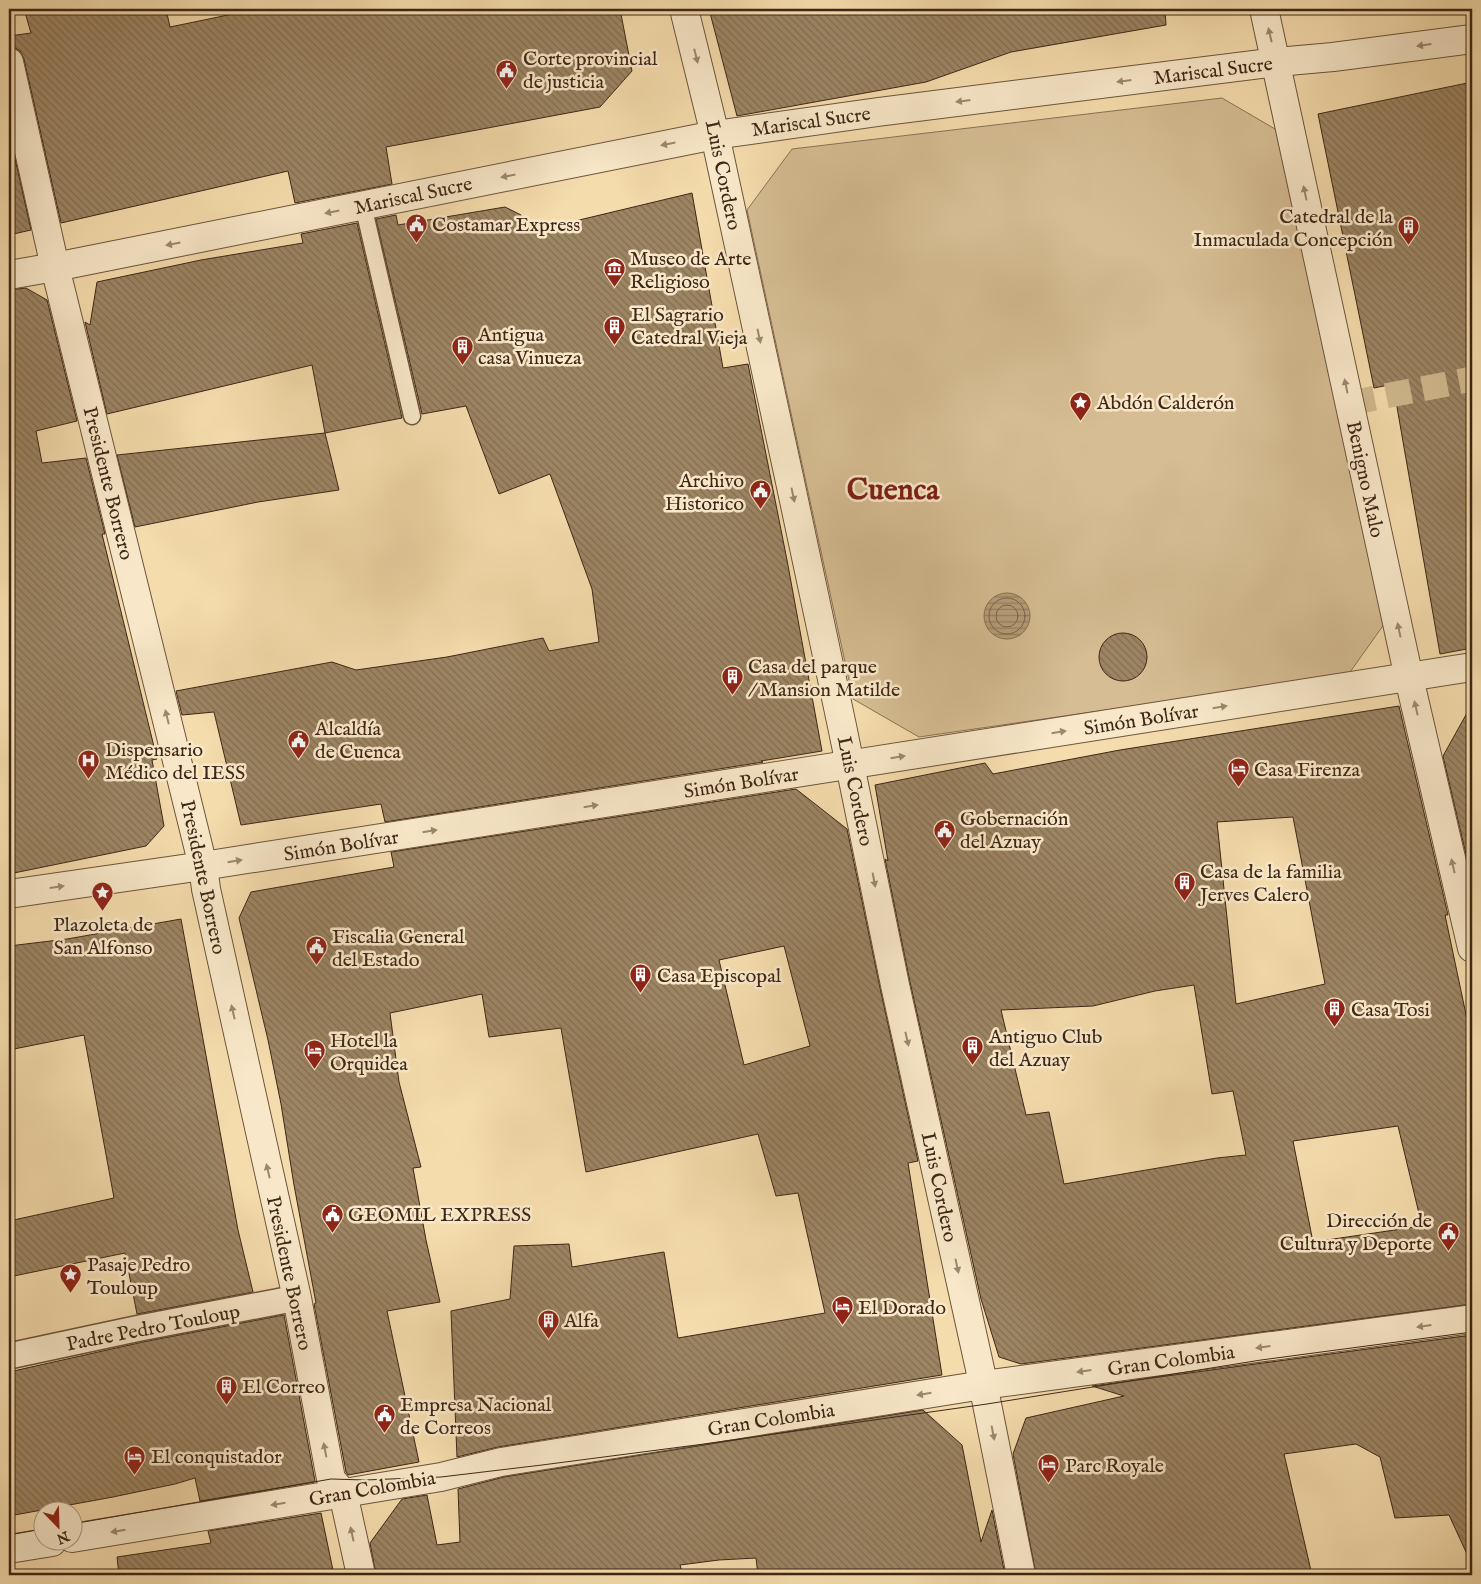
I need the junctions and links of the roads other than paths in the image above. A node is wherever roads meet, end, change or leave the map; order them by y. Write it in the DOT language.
graph roads {
  1 [pos="684,9"];
  2 [pos="1264,9"];
  3 [pos="1472,39"];
  4 [pos="9,62"];
  5 [pos="1277,62"];
  6 [pos="715,135"];
  7 [pos="363,206"];
  8 [pos="55,267"];
  9 [pos="9,274"];
  10 [pos="412,416"];
  11 [pos="1472,667"];
  12 [pos="1409,678"];
  13 [pos="850,764"];
  14 [pos="203,866"];
  15 [pos="9,894"];
  16 [pos="1472,948"];
  17 [pos="297,1298"];
  18 [pos="1472,1320"];
  19 [pos="9,1356"];
  20 [pos="983,1385"];
  21 [pos="343,1494"];
  22 [pos="82,1536"];
  23 [pos="32,1545"];
  24 [pos="9,1549"];
  25 [pos="361,1575"];
  26 [pos="1021,1575"];
  1 -- 6 [label="street, Luis Cordero, one-way"];
  5 -- 2 [label="street, Benigno Malo, one-way"];
  3 -- 5 [label="street, Mariscal Sucre, one-way"];
  4 -- 8 [label="street, Presidente Borrero"];
  5 -- 6 [label="street, Mariscal Sucre, one-way"];
  12 -- 5 [label="street, Benigno Malo, one-way"];
  6 -- 7 [label="street, Mariscal Sucre, one-way"];
  6 -- 13 [label="street, Luis Cordero, one-way"];
  7 -- 8 [label="street, Mariscal Sucre, one-way"];
  7 -- 10 [label="lane"];
  8 -- 9 [label="street, Mariscal Sucre"];
  14 -- 8 [label="street, Presidente Borrero, one-way"];
  11 -- 12 [label="street, Simón Bolívar"];
  13 -- 12 [label="street, Simón Bolívar, one-way"];
  16 -- 12 [label="street, Benigno Malo, one-way"];
  14 -- 13 [label="street, Simón Bolívar, one-way"];
  13 -- 20 [label="street, Luis Cordero, one-way"];
  15 -- 14 [label="street, Simón Bolívar, one-way"];
  17 -- 14 [label="street, Presidente Borrero, one-way"];
  17 -- 19 [label="street, Padre Pedro Touloup"];
  21 -- 17 [label="street, Presidente Borrero, one-way"];
  18 -- 20 [label="street, Gran Colombia, one-way"];
  20 -- 21 [label="street, Gran Colombia, one-way"];
  20 -- 26 [label="street, Luis Cordero, one-way"];
  21 -- 22 [label="street, Gran Colombia, one-way"];
  25 -- 21 [label="street, Presidente Borrero, one-way"];
  23 -- 24 [label="street"];
}
